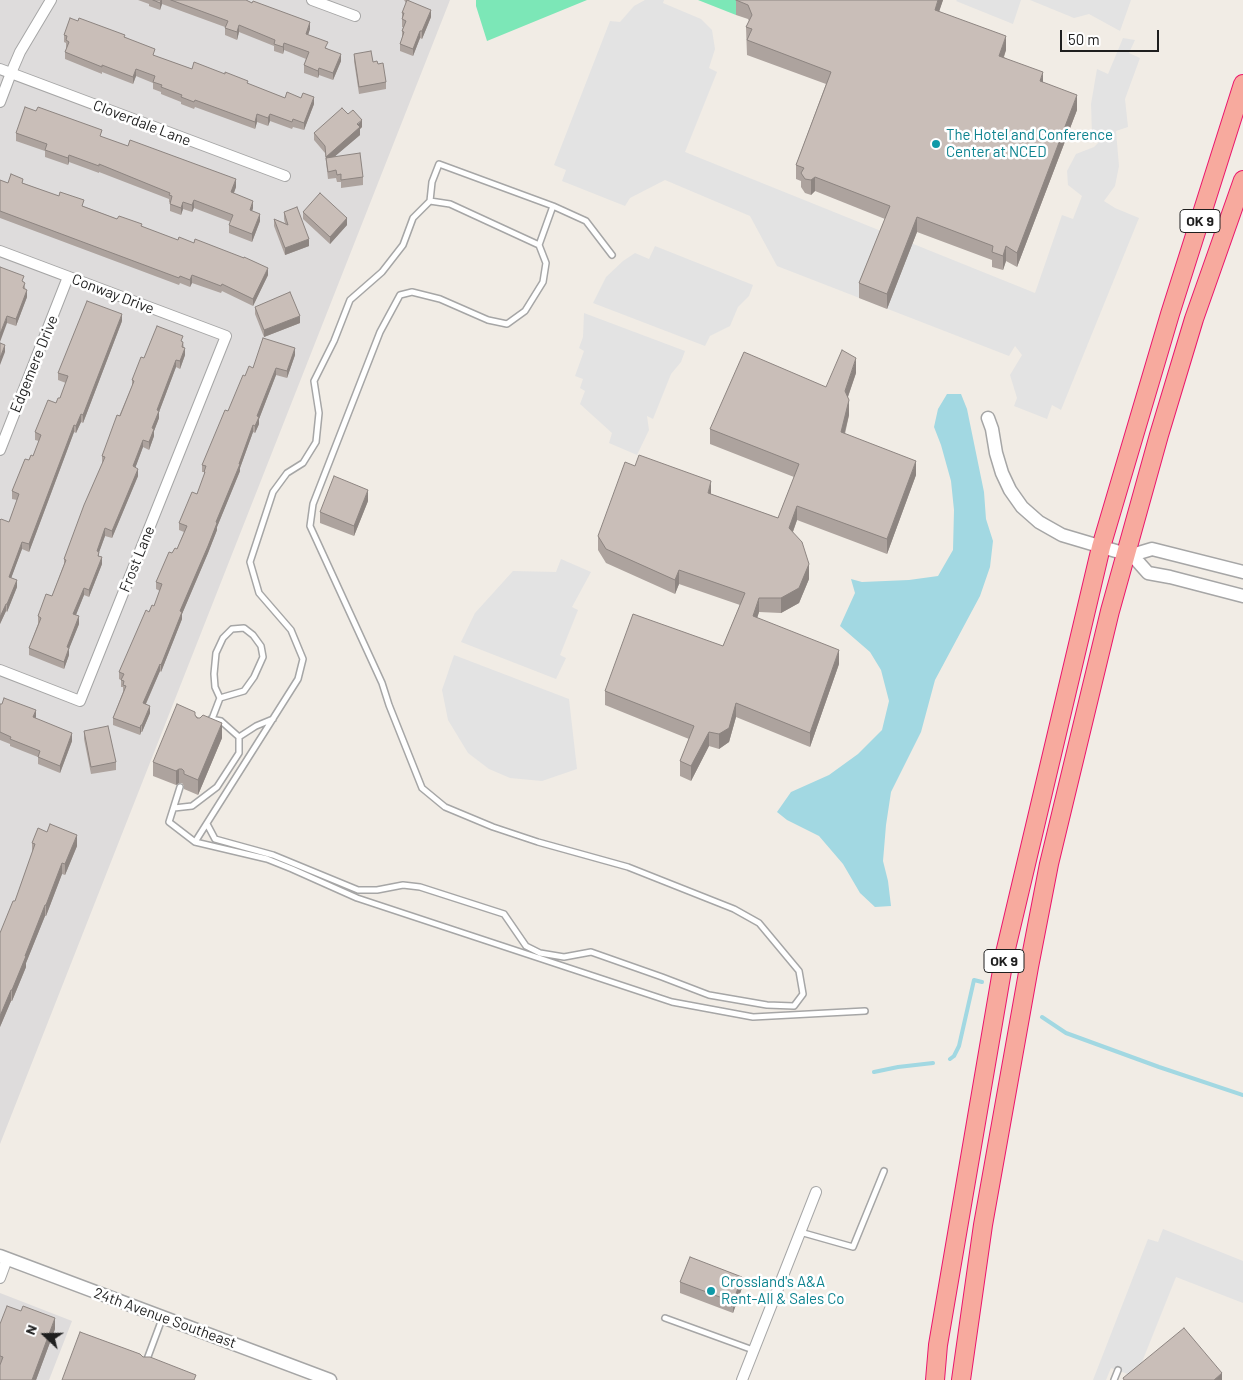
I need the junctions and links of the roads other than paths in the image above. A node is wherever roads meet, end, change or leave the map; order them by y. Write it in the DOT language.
graph roads {
  1 [pos="51,0"];
  2 [pos="312,0"];
  3 [pos="354,16"];
  4 [pos="0,69"];
  5 [pos="11,73"];
  6 [pos="1243,84"];
  7 [pos="0,102"];
  8 [pos="285,176"];
  9 [pos="1243,180"];
  10 [pos="430,201"];
  11 [pos="554,206"];
  12 [pos="539,245"];
  13 [pos="0,251"];
  14 [pos="612,255"];
  15 [pos="68,277"];
  16 [pos="226,336"];
  17 [pos="988,418"];
  18 [pos="0,450"];
  19 [pos="1100,547"];
  20 [pos="1129,555"];
  21 [pos="1243,572"];
  22 [pos="1243,596"];
  23 [pos="0,670"];
  24 [pos="220,698"];
  25 [pos="203,717"];
  26 [pos="212,719"];
  27 [pos="273,719"];
  28 [pos="239,737"];
  29 [pos="180,787"];
  30 [pos="174,808"];
  31 [pos="207,824"];
  32 [pos="195,842"];
  33 [pos="864,1011"];
  34 [pos="884,1171"];
  35 [pos="816,1192"];
  36 [pos="800,1232"];
  37 [pos="4,1258"];
  38 [pos="0,1278"];
  39 [pos="162,1317"];
  40 [pos="665,1318"];
  41 [pos="754,1351"];
  42 [pos="144,1367"];
  43 [pos="1118,1370"];
  44 [pos="330,1380"];
  45 [pos="742,1380"];
  46 [pos="935,1380"];
  47 [pos="962,1380"];
  48 [pos="1114,1380"];
  1 -- 5 [label="street"];
  2 -- 3 [label="street"];
  4 -- 5 [label="street, Cloverdale Lane"];
  5 -- 7 [label="street"];
  5 -- 8 [label="street, Cloverdale Lane"];
  6 -- 19 [label="highway, OK 9"];
  9 -- 20 [label="highway, OK 9"];
  10 -- 11 [label="lane"];
  10 -- 12 [label="lane"];
  10 -- 27 [label="lane"];
  11 -- 12 [label="lane"];
  11 -- 14 [label="lane"];
  12 -- 31 [label="lane"];
  13 -- 15 [label="street, Conway Drive"];
  15 -- 16 [label="street, Conway Drive"];
  15 -- 18 [label="street, Edgemere Drive"];
  16 -- 23 [label="street, Frost Lane"];
  17 -- 19 [label="street"];
  19 -- 20 [label="street"];
  19 -- 46 [label="highway, OK 9"];
  20 -- 21 [label="street"];
  20 -- 22 [label="street"];
  20 -- 47 [label="highway, OK 9"];
  24 -- 24 [label="lane"];
  24 -- 26 [label="lane"];
  25 -- 26 [label="lane"];
  26 -- 28 [label="lane"];
  27 -- 28 [label="lane"];
  27 -- 31 [label="lane"];
  28 -- 30 [label="lane"];
  29 -- 30 [label="lane"];
  30 -- 32 [label="lane"];
  31 -- 32 [label="lane"];
  32 -- 33 [label="lane"];
  34 -- 36 [label="lane"];
  35 -- 36 [label="street"];
  36 -- 41 [label="street"];
  37 -- 38 [label="street"];
  37 -- 39 [label="street, 24th Avenue Southeast"];
  39 -- 42 [label="lane"];
  39 -- 44 [label="street, 24th Avenue Southeast"];
  40 -- 41 [label="lane"];
  41 -- 45 [label="street"];
  43 -- 48 [label="lane"];
}
